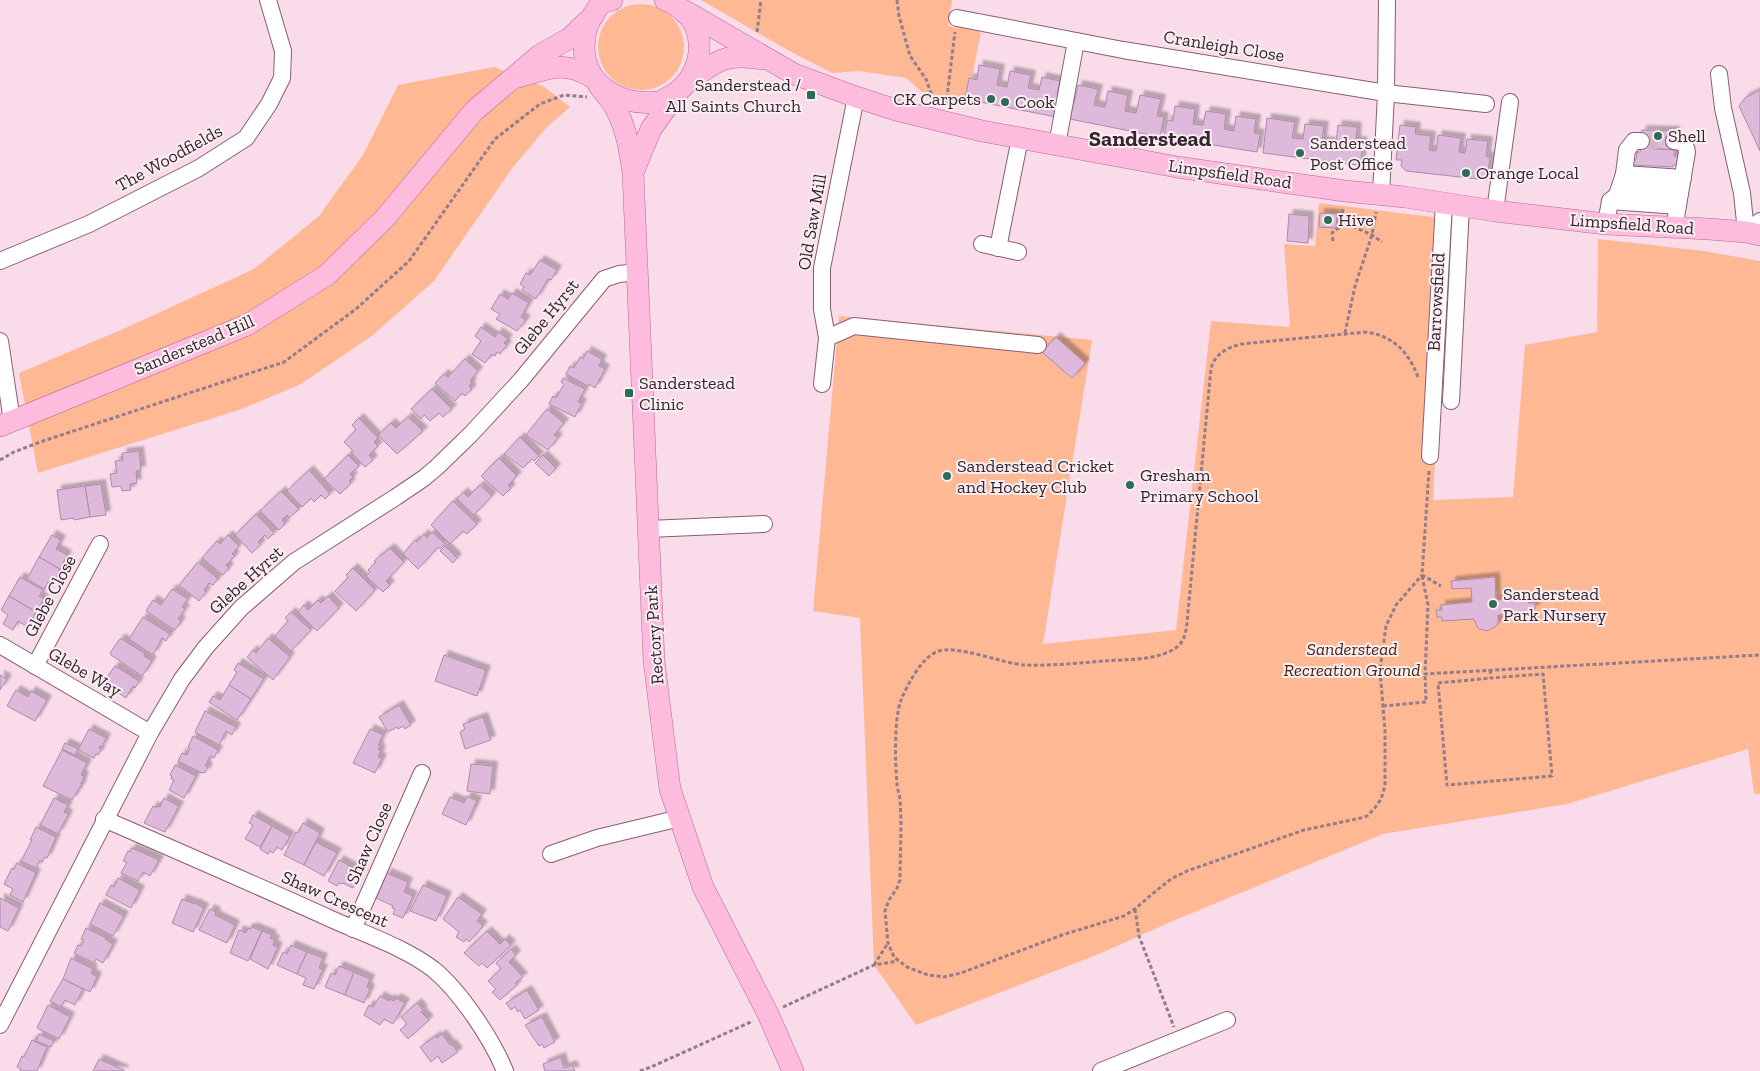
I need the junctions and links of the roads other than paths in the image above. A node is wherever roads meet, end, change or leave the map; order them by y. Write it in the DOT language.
graph roads {
  1 [pos="268,0"];
  2 [pos="1386,0"];
  3 [pos="674,4"];
  4 [pos="602,5"];
  5 [pos="957,18"];
  6 [pos="1076,41"];
  7 [pos="763,56"];
  8 [pos="1719,74"];
  9 [pos="512,78"];
  10 [pos="596,81"];
  11 [pos="682,88"];
  12 [pos="1386,94"];
  13 [pos="856,97"];
  14 [pos="1510,102"];
  15 [pos="1486,104"];
  16 [pos="1020,138"];
  17 [pos="1641,141"];
  18 [pos="1674,141"];
  19 [pos="1057,145"];
  20 [pos="633,173"];
  21 [pos="1618,188"];
  22 [pos="1680,192"];
  23 [pos="1381,195"];
  24 [pos="1453,205"];
  25 [pos="1495,211"];
  26 [pos="1606,224"];
  27 [pos="1674,229"];
  28 [pos="1755,230"];
  29 [pos="982,244"];
  30 [pos="998,248"];
  31 [pos="1018,252"];
  32 [pos="0,261"];
  33 [pos="638,272"];
  34 [pos="826,338"];
  35 [pos="0,341"];
  36 [pos="1038,346"];
  37 [pos="822,384"];
  38 [pos="1451,400"];
  39 [pos="6,424"];
  40 [pos="1430,456"];
  41 [pos="764,524"];
  42 [pos="648,529"];
  43 [pos="100,544"];
  44 [pos="0,645"];
  45 [pos="35,666"];
  46 [pos="150,733"];
  47 [pos="422,773"];
  48 [pos="680,818"];
  49 [pos="104,819"];
  50 [pos="551,854"];
  51 [pos="353,929"];
  52 [pos="1227,1020"];
  53 [pos="0,1025"];
  54 [pos="505,1071"];
  55 [pos="792,1071"];
  56 [pos="1101,1071"];
  1 -- 32 [label="street, The Woodfields"];
  2 -- 12 [label="street"];
  3 -- 7 [label="main road, Limpsfield Road"];
  3 -- 11 [label="main road"];
  4 -- 9 [label="main road, Sanderstead Hill"];
  4 -- 10 [label="main road"];
  5 -- 6 [label="street, Cranleigh Close"];
  6 -- 12 [label="street, Cranleigh Close"];
  6 -- 19 [label="street"];
  7 -- 11 [label="main road, Limpsfield Road"];
  7 -- 13 [label="main road, Limpsfield Road"];
  8 -- 28 [label="street"];
  9 -- 10 [label="main road, Sanderstead Hill"];
  9 -- 39 [label="main road, Sanderstead Hill"];
  10 -- 11 [label="main road, Sanderstead Hill"];
  10 -- 20 [label="main road, Rectory Park"];
  11 -- 20 [label="main road, Rectory Park"];
  12 -- 15 [label="street, Cranleigh Close"];
  12 -- 23 [label="street"];
  13 -- 16 [label="main road, Limpsfield Road"];
  13 -- 34 [label="street, Old Saw Mill"];
  14 -- 25 [label="street"];
  16 -- 19 [label="main road, Limpsfield Road"];
  16 -- 30 [label="street"];
  17 -- 21 [label="street"];
  18 -- 22 [label="street"];
  19 -- 23 [label="main road, Limpsfield Road"];
  20 -- 33 [label="main road, Rectory Park"];
  21 -- 22 [label="street"];
  21 -- 22 [label="street"];
  21 -- 26 [label="street"];
  22 -- 27 [label="street"];
  23 -- 24 [label="main road, Limpsfield Road"];
  24 -- 25 [label="main road, Limpsfield Road"];
  24 -- 38 [label="street, Barrowsfield"];
  24 -- 40 [label="street"];
  25 -- 26 [label="main road, Limpsfield Road"];
  26 -- 27 [label="main road, Limpsfield Road"];
  27 -- 28 [label="main road, Limpsfield Road"];
  29 -- 30 [label="street"];
  30 -- 31 [label="street"];
  33 -- 42 [label="main road, Rectory Park"];
  33 -- 46 [label="street, Glebe Hyrst"];
  34 -- 36 [label="street"];
  34 -- 37 [label="street, Old Saw Mill"];
  35 -- 39 [label="street"];
  41 -- 42 [label="street"];
  42 -- 48 [label="main road, Rectory Park"];
  43 -- 45 [label="street, Glebe Close"];
  44 -- 45 [label="street, Glebe Way"];
  45 -- 46 [label="street, Glebe Way"];
  46 -- 49 [label="street, Glebe Hyrst"];
  47 -- 51 [label="street, Shaw Close"];
  48 -- 50 [label="street"];
  48 -- 55 [label="main road, Rectory Park"];
  49 -- 51 [label="street, Shaw Crescent"];
  49 -- 53 [label="street, Glebe Hyrst"];
  51 -- 54 [label="street, Shaw Crescent"];
  52 -- 56 [label="street"];
}
